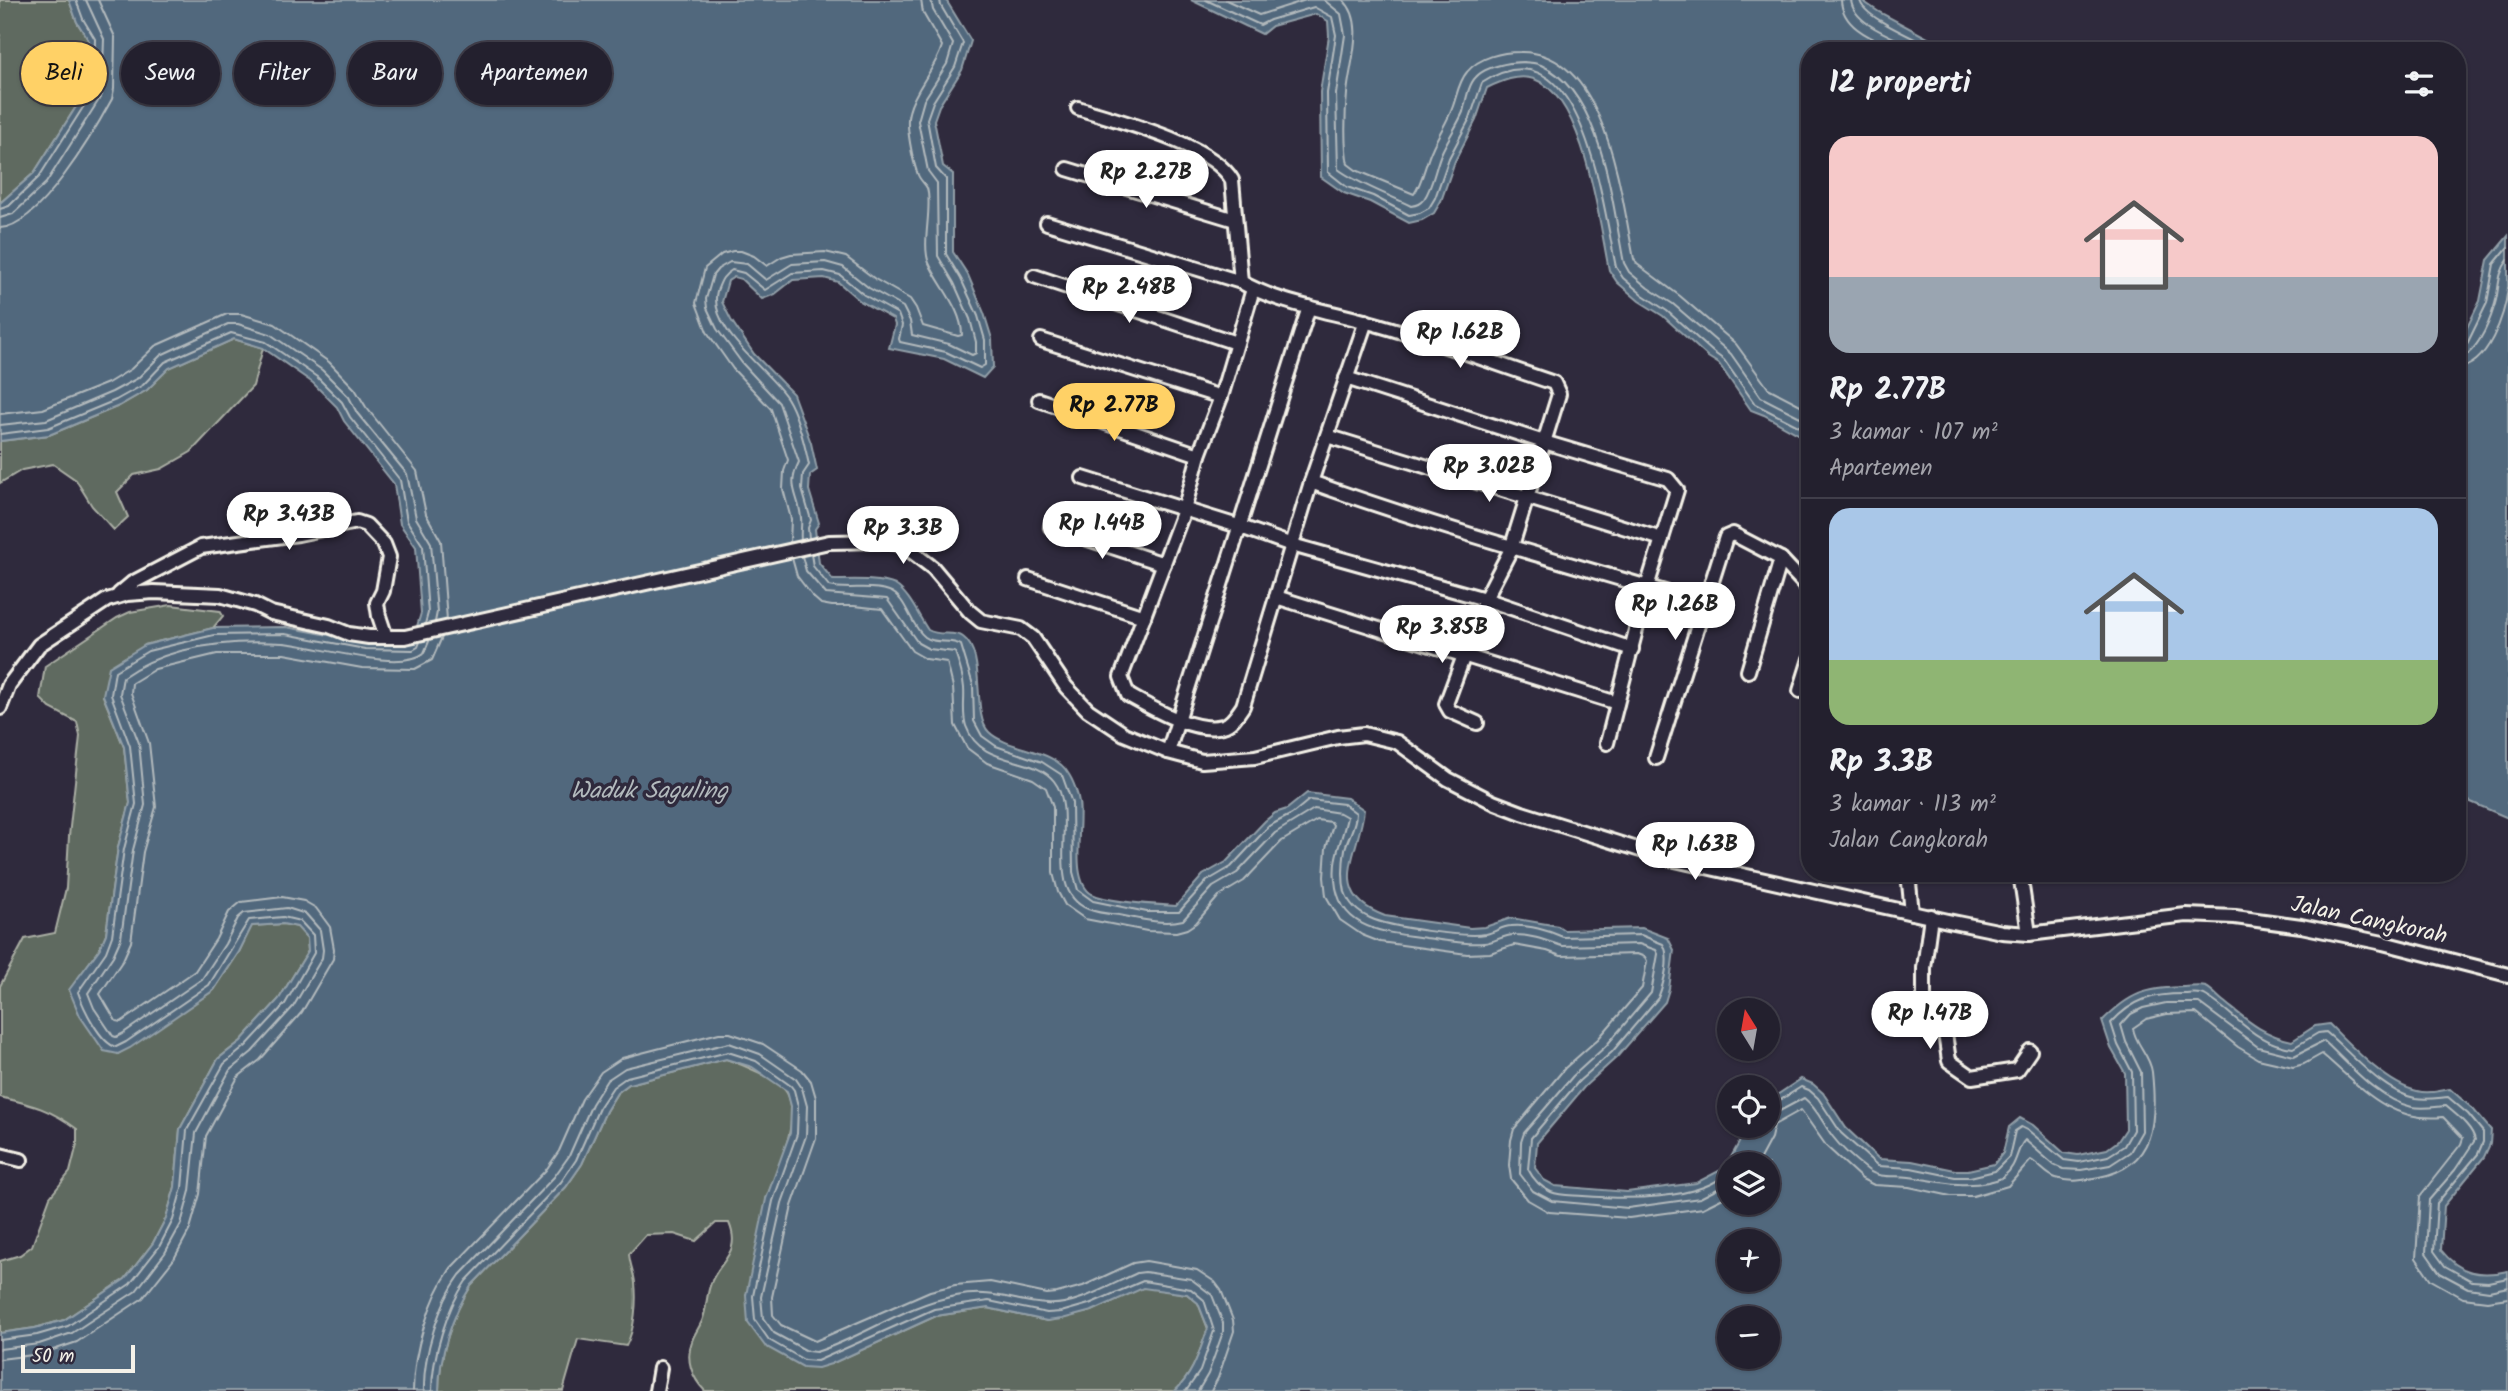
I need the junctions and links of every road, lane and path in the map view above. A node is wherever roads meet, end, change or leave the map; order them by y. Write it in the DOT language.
graph roads {
  1 [pos="1078,108"];
  2 [pos="1067,169"];
  3 [pos="1235,220"];
  4 [pos="1047,223"];
  5 [pos="1034,276"];
  6 [pos="1241,282"];
  7 [pos="1253,289"];
  8 [pos="1309,307"];
  9 [pos="1366,321"];
  10 [pos="1041,340"];
  11 [pos="1236,343"];
  12 [pos="1346,378"];
  13 [pos="1220,397"];
  14 [pos="1039,400"];
  15 [pos="1326,436"];
  16 [pos="1544,442"];
  17 [pos="1199,455"];
  18 [pos="1083,478"];
  19 [pos="1311,482"];
  20 [pos="1526,499"];
  21 [pos="1184,510"];
  22 [pos="1238,526"];
  23 [pos="1051,527"];
  24 [pos="1662,539"];
  25 [pos="1292,545"];
  26 [pos="1511,549"];
  27 [pos="1781,559"];
  28 [pos="1164,564"];
  29 [pos="1028,579"];
  30 [pos="1801,580"];
  31 [pos="1647,587"];
  32 [pos="1276,597"];
  33 [pos="113,598"];
  34 [pos="1485,599"];
  35 [pos="1705,604"];
  36 [pos="1144,617"];
  37 [pos="386,637"];
  38 [pos="1632,649"];
  39 [pos="1465,655"];
  40 [pos="1748,671"];
  41 [pos="1801,688"];
  42 [pos="1800,691"];
  43 [pos="1617,703"];
  44 [pos="0,708"];
  45 [pos="1178,721"];
  46 [pos="1477,723"];
  47 [pos="1607,743"];
  48 [pos="1168,752"];
  49 [pos="1656,758"];
  50 [pos="1909,882"];
  51 [pos="2021,882"];
  52 [pos="1912,912"];
  53 [pos="1931,916"];
  54 [pos="2029,934"];
  55 [pos="2508,975"];
  56 [pos="2030,1051"];
  57 [pos="0,1156"];
  58 [pos="21,1160"];
  59 [pos="660,1368"];
  60 [pos="656,1391"];
  1 -- 3 [label="street"];
  2 -- 3 [label="street"];
  3 -- 6 [label="street"];
  4 -- 6 [label="street"];
  5 -- 11 [label="street"];
  6 -- 7 [label="street"];
  7 -- 8 [label="street"];
  7 -- 11 [label="street"];
  8 -- 9 [label="street"];
  8 -- 22 [label="street"];
  9 -- 12 [label="street"];
  9 -- 16 [label="street"];
  10 -- 13 [label="street"];
  11 -- 13 [label="street"];
  12 -- 15 [label="street"];
  12 -- 16 [label="street"];
  13 -- 17 [label="street"];
  14 -- 17 [label="street"];
  15 -- 19 [label="street"];
  15 -- 20 [label="street"];
  16 -- 20 [label="street"];
  16 -- 24 [label="street"];
  17 -- 21 [label="street"];
  18 -- 21 [label="street"];
  19 -- 25 [label="street"];
  19 -- 26 [label="street"];
  20 -- 24 [label="street"];
  20 -- 26 [label="street"];
  21 -- 22 [label="street"];
  21 -- 28 [label="street"];
  22 -- 25 [label="street"];
  22 -- 45 [label="street"];
  23 -- 28 [label="street"];
  24 -- 31 [label="street"];
  25 -- 32 [label="street"];
  25 -- 34 [label="street"];
  26 -- 31 [label="street"];
  26 -- 34 [label="street"];
  27 -- 30 [label="street"];
  27 -- 35 [label="street"];
  27 -- 40 [label="street"];
  28 -- 36 [label="street"];
  29 -- 36 [label="street"];
  31 -- 35 [label="street"];
  31 -- 38 [label="street"];
  32 -- 39 [label="street"];
  32 -- 45 [label="street"];
  33 -- 37 [label="street"];
  33 -- 37 [label="street"];
  33 -- 44 [label="street"];
  34 -- 38 [label="street"];
  34 -- 39 [label="street"];
  35 -- 49 [label="street"];
  36 -- 45 [label="street"];
  37 -- 48 [label="street, Jalan Cangkorah"];
  38 -- 43 [label="street"];
  39 -- 43 [label="street"];
  39 -- 46 [label="street"];
  41 -- 42 [label="street"];
  43 -- 47 [label="street"];
  45 -- 48 [label="street"];
  48 -- 52 [label="street, Jalan Cangkorah"];
  50 -- 52 [label="street"];
  51 -- 54 [label="street"];
  52 -- 53 [label="street, Jalan Cangkorah"];
  53 -- 54 [label="street, Jalan Cangkorah"];
  53 -- 56 [label="street"];
  54 -- 55 [label="street, Jalan Cangkorah"];
  57 -- 58 [label="street"];
  59 -- 60 [label="street"];
}
